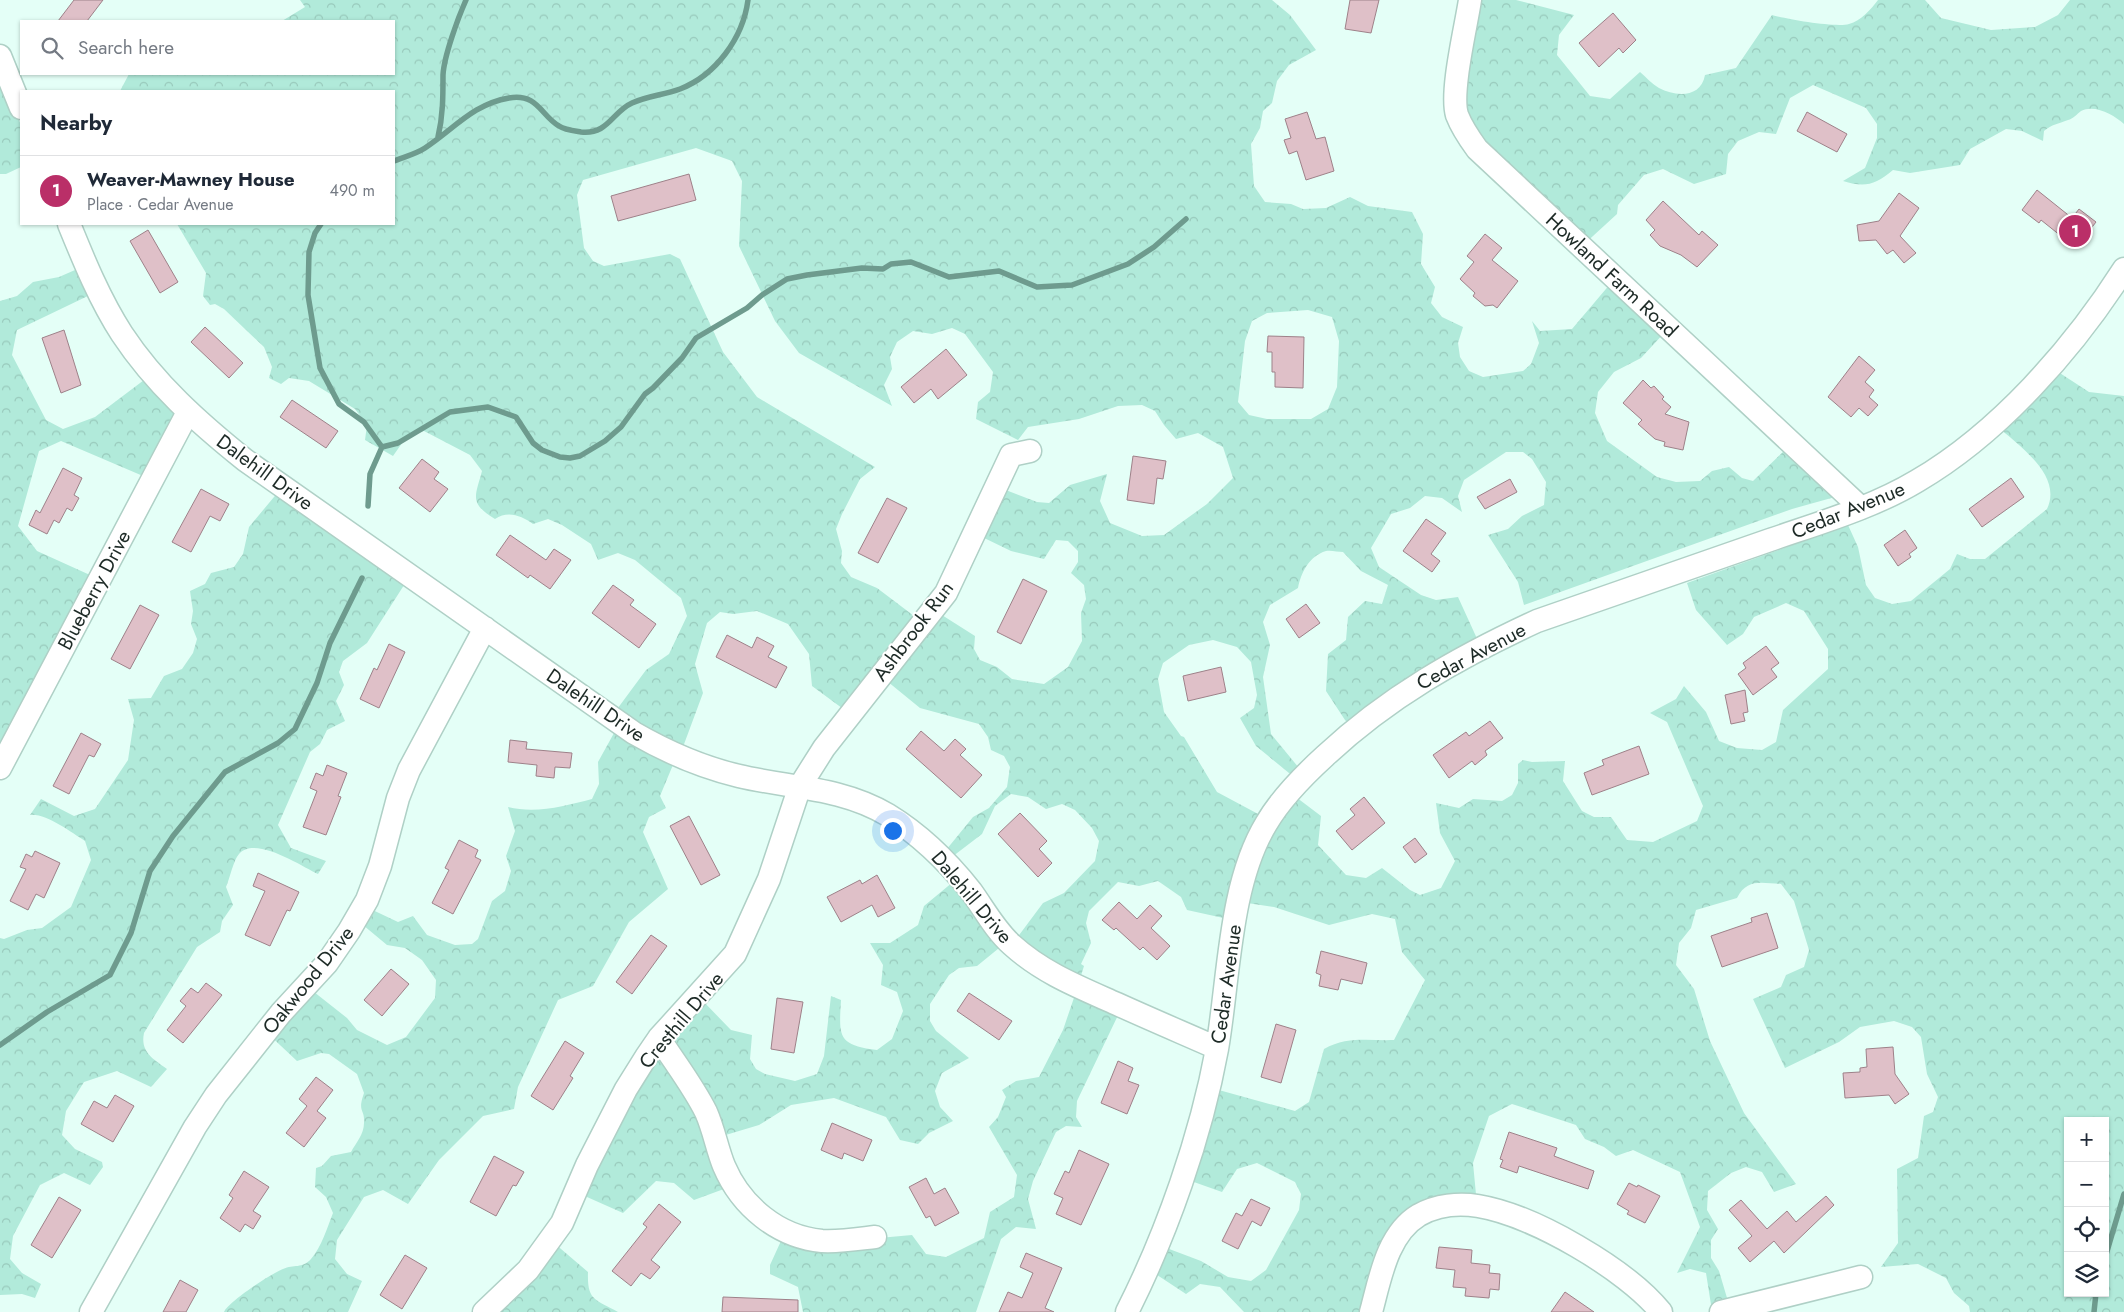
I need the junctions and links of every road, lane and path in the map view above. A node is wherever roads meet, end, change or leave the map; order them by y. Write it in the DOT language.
graph roads {
  1 [pos="1470,0"];
  2 [pos="0,56"];
  3 [pos="20,106"];
  4 [pos="69,225"];
  5 [pos="2124,269"];
  6 [pos="188,412"];
  7 [pos="1030,450"];
  8 [pos="1861,508"];
  9 [pos="485,628"];
  10 [pos="0,768"];
  11 [pos="800,786"];
  12 [pos="659,1038"];
  13 [pos="1217,1048"];
  14 [pos="875,1237"];
  15 [pos="1861,1278"];
  16 [pos="91,1312"];
  17 [pos="484,1312"];
  18 [pos="1127,1312"];
  19 [pos="1371,1312"];
  20 [pos="1661,1312"];
  21 [pos="1720,1312"];
  1 -- 8 [label="street, Howland Farm Road"];
  2 -- 3 [label="street"];
  4 -- 6 [label="street, Dalehill Drive"];
  5 -- 8 [label="street, Cedar Avenue"];
  6 -- 9 [label="street, Dalehill Drive"];
  6 -- 10 [label="street, Blueberry Drive"];
  7 -- 11 [label="street, Ashbrook Run"];
  8 -- 13 [label="street, Cedar Avenue"];
  9 -- 11 [label="street, Dalehill Drive"];
  9 -- 16 [label="street, Oakwood Drive"];
  11 -- 12 [label="street, Cresthill Drive"];
  11 -- 13 [label="street, Dalehill Drive"];
  12 -- 14 [label="street"];
  12 -- 17 [label="street, Cresthill Drive"];
  13 -- 18 [label="street, Cedar Avenue"];
  15 -- 21 [label="street"];
  19 -- 20 [label="street"];
}
